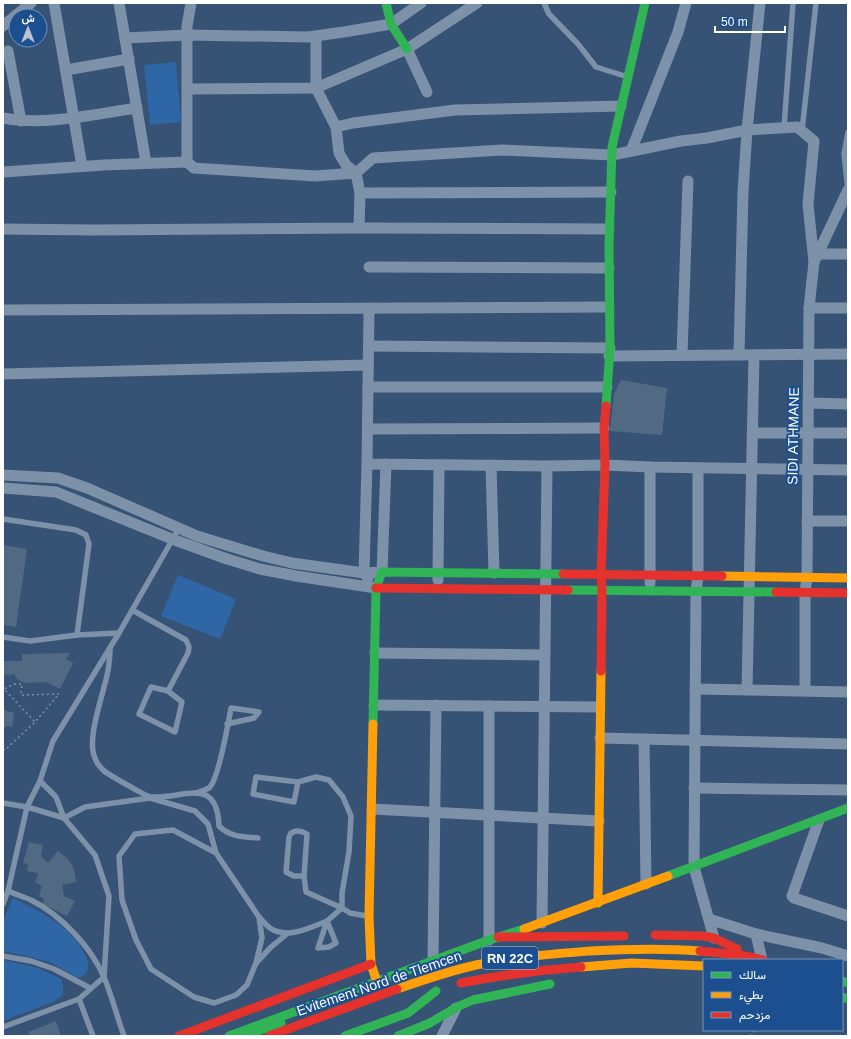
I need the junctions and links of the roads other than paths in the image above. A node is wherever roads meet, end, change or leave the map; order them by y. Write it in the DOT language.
graph roads {
  1 [pos="31,3"];
  2 [pos="54,3"];
  3 [pos="120,3"];
  4 [pos="191,3"];
  5 [pos="386,3"];
  6 [pos="421,3"];
  7 [pos="477,3"];
  8 [pos="544,3"];
  9 [pos="645,3"];
  10 [pos="686,3"];
  11 [pos="760,3"];
  12 [pos="793,3"];
  13 [pos="816,3"];
  14 [pos="391,24"];
  15 [pos="3,26"];
  16 [pos="187,35"];
  17 [pos="316,36"];
  18 [pos="125,38"];
  19 [pos="407,49"];
  20 [pos="8,51"];
  21 [pos="129,59"];
  22 [pos="66,70"];
  23 [pos="628,77"];
  24 [pos="316,88"];
  25 [pos="188,89"];
  26 [pos="427,92"];
  27 [pos="621,106"];
  28 [pos="137,108"];
  29 [pos="74,117"];
  30 [pos="3,118"];
  31 [pos="21,121"];
  32 [pos="336,127"];
  33 [pos="784,128"];
  34 [pos="747,130"];
  35 [pos="802,132"];
  36 [pos="848,132"];
  37 [pos="631,151"];
  38 [pos="612,155"];
  39 [pos="187,162"];
  40 [pos="146,163"];
  41 [pos="82,166"];
  42 [pos="3,172"];
  43 [pos="356,173"];
  44 [pos="688,181"];
  45 [pos="848,190"];
  46 [pos="611,192"];
  47 [pos="360,193"];
  48 [pos="844,208"];
  49 [pos="359,228"];
  50 [pos="3,229"];
  51 [pos="609,229"];
  52 [pos="848,254"];
  53 [pos="817,258"];
  54 [pos="369,267"];
  55 [pos="609,268"];
  56 [pos="609,307"];
  57 [pos="369,308"];
  58 [pos="809,308"];
  59 [pos="848,308"];
  60 [pos="3,310"];
  61 [pos="369,346"];
  62 [pos="609,352"];
  63 [pos="809,354"];
  64 [pos="848,354"];
  65 [pos="682,355"];
  66 [pos="739,355"];
  67 [pos="754,355"];
  68 [pos="368,365"];
  69 [pos="3,374"];
  70 [pos="368,387"];
  71 [pos="607,387"];
  72 [pos="808,403"];
  73 [pos="848,404"];
  74 [pos="604,428"];
  75 [pos="368,429"];
  76 [pos="753,433"];
  77 [pos="808,433"];
  78 [pos="848,433"];
  79 [pos="367,464"];
  80 [pos="386,464"];
  81 [pos="439,465"];
  82 [pos="491,465"];
  83 [pos="605,465"];
  84 [pos="547,466"];
  85 [pos="650,467"];
  86 [pos="698,468"];
  87 [pos="752,469"];
  88 [pos="808,469"];
  89 [pos="848,470"];
  90 [pos="3,475"];
  91 [pos="58,478"];
  92 [pos="3,488"];
  93 [pos="56,492"];
  94 [pos="3,519"];
  95 [pos="807,521"];
  96 [pos="848,522"];
  97 [pos="179,528"];
  98 [pos="172,539"];
  99 [pos="263,556"];
  100 [pos="260,569"];
  101 [pos="382,572"];
  102 [pos="364,573"];
  103 [pos="437,573"];
  104 [pos="494,573"];
  105 [pos="546,574"];
  106 [pos="601,575"];
  107 [pos="650,575"];
  108 [pos="698,576"];
  109 [pos="750,576"];
  110 [pos="807,577"];
  111 [pos="848,578"];
  112 [pos="376,588"];
  113 [pos="438,589"];
  114 [pos="546,590"];
  115 [pos="602,590"];
  116 [pos="650,590"];
  117 [pos="696,591"];
  118 [pos="749,592"];
  119 [pos="805,592"];
  120 [pos="848,593"];
  121 [pos="132,610"];
  122 [pos="119,633"];
  123 [pos="77,635"];
  124 [pos="3,638"];
  125 [pos="110,648"];
  126 [pos="375,653"];
  127 [pos="545,655"];
  128 [pos="696,689"];
  129 [pos="747,690"];
  130 [pos="805,690"];
  131 [pos="168,691"];
  132 [pos="848,692"];
  133 [pos="374,705"];
  134 [pos="436,706"];
  135 [pos="489,706"];
  136 [pos="544,706"];
  137 [pos="600,707"];
  138 [pos="227,724"];
  139 [pos="600,738"];
  140 [pos="644,739"];
  141 [pos="695,740"];
  142 [pos="848,744"];
  143 [pos="40,781"];
  144 [pos="298,782"];
  145 [pos="694,788"];
  146 [pos="848,790"];
  147 [pos="196,793"];
  148 [pos="150,798"];
  149 [pos="3,803"];
  150 [pos="28,808"];
  151 [pos="848,808"];
  152 [pos="372,810"];
  153 [pos="434,813"];
  154 [pos="489,815"];
  155 [pos="64,818"];
  156 [pos="544,818"];
  157 [pos="819,820"];
  158 [pos="599,821"];
  159 [pos="258,838"];
  160 [pos="216,853"];
  161 [pos="694,866"];
  162 [pos="304,876"];
  163 [pos="646,884"];
  164 [pos="8,891"];
  165 [pos="598,903"];
  166 [pos="3,904"];
  167 [pos="342,908"];
  168 [pos="369,916"];
  169 [pos="848,916"];
  170 [pos="259,917"];
  171 [pos="709,919"];
  172 [pos="327,921"];
  173 [pos="542,923"];
  174 [pos="288,933"];
  175 [pos="756,934"];
  176 [pos="645,935"];
  177 [pos="630,936"];
  178 [pos="494,938"];
  179 [pos="714,938"];
  180 [pos="3,956"];
  181 [pos="848,956"];
  182 [pos="760,959"];
  183 [pos="433,961"];
  184 [pos="256,963"];
  185 [pos="371,964"];
  186 [pos="703,966"];
  187 [pos="104,977"];
  188 [pos="377,982"];
  189 [pos="550,984"];
  190 [pos="90,988"];
  191 [pos="443,989"];
  192 [pos="396,990"];
  193 [pos="413,998"];
  194 [pos="79,999"];
  195 [pos="457,1007"];
  196 [pos="400,1016"];
  197 [pos="3,1027"];
  198 [pos="402,1035"];
  199 [pos="93,1036"];
  200 [pos="124,1036"];
  201 [pos="179,1036"];
  202 [pos="229,1036"];
  203 [pos="243,1036"];
  204 [pos="268,1036"];
  205 [pos="346,1036"];
  206 [pos="442,1036"];
  1 -- 15 [label="street"];
  2 -- 22 [label="street"];
  3 -- 18 [label="street"];
  4 -- 16 [label="street"];
  5 -- 14 [label="main road"];
  6 -- 14 [label="street"];
  7 -- 19 [label="street"];
  8 -- 23 [label="lane"];
  9 -- 23 [label="main road"];
  10 -- 37 [label="street"];
  11 -- 34 [label="street"];
  12 -- 33 [label="lane"];
  13 -- 35 [label="lane"];
  14 -- 17 [label="street"];
  14 -- 19 [label="main road"];
  16 -- 17 [label="street"];
  16 -- 18 [label="street"];
  16 -- 25 [label="street"];
  17 -- 24 [label="street"];
  18 -- 21 [label="street"];
  19 -- 24 [label="street"];
  19 -- 26 [label="street"];
  20 -- 31 [label="street"];
  21 -- 22 [label="street"];
  21 -- 28 [label="street"];
  22 -- 29 [label="street"];
  23 -- 27 [label="main road"];
  24 -- 25 [label="street"];
  24 -- 32 [label="street"];
  25 -- 39 [label="street"];
  27 -- 32 [label="street"];
  27 -- 38 [label="main road"];
  28 -- 29 [label="street"];
  28 -- 40 [label="street"];
  29 -- 31 [label="street"];
  29 -- 41 [label="street"];
  30 -- 31 [label="street"];
  32 -- 43 [label="street"];
  33 -- 34 [label="street"];
  33 -- 35 [label="street"];
  34 -- 37 [label="street"];
  34 -- 66 [label="street"];
  35 -- 53 [label="street"];
  36 -- 45 [label="lane"];
  37 -- 38 [label="street"];
  38 -- 43 [label="street"];
  38 -- 46 [label="main road"];
  39 -- 40 [label="street"];
  39 -- 43 [label="street"];
  40 -- 41 [label="street"];
  41 -- 42 [label="street"];
  43 -- 47 [label="street"];
  44 -- 65 [label="street"];
  45 -- 48 [label="street, SIDI ATHMANE"];
  46 -- 47 [label="street"];
  46 -- 51 [label="main road"];
  47 -- 49 [label="street"];
  48 -- 53 [label="street, SIDI ATHMANE"];
  49 -- 50 [label="street"];
  49 -- 51 [label="street"];
  51 -- 55 [label="main road"];
  52 -- 53 [label="street"];
  53 -- 58 [label="street, SIDI ATHMANE"];
  54 -- 55 [label="street"];
  55 -- 56 [label="main road"];
  56 -- 57 [label="street"];
  56 -- 62 [label="main road"];
  57 -- 60 [label="street"];
  57 -- 61 [label="street"];
  58 -- 59 [label="street"];
  58 -- 63 [label="street, SIDI ATHMANE"];
  61 -- 62 [label="street"];
  61 -- 68 [label="street"];
  62 -- 65 [label="street"];
  62 -- 71 [label="main road"];
  63 -- 64 [label="street"];
  63 -- 67 [label="street"];
  63 -- 72 [label="street, SIDI ATHMANE"];
  65 -- 66 [label="street"];
  66 -- 67 [label="street"];
  67 -- 76 [label="street"];
  68 -- 69 [label="street"];
  68 -- 70 [label="street"];
  70 -- 71 [label="street"];
  70 -- 75 [label="street"];
  71 -- 74 [label="main road"];
  72 -- 73 [label="street"];
  72 -- 77 [label="street, SIDI ATHMANE"];
  74 -- 75 [label="street"];
  74 -- 83 [label="main road"];
  75 -- 79 [label="street"];
  76 -- 77 [label="street"];
  76 -- 87 [label="street"];
  77 -- 78 [label="street"];
  77 -- 88 [label="street, SIDI ATHMANE"];
  79 -- 80 [label="street"];
  79 -- 102 [label="street"];
  80 -- 81 [label="street"];
  80 -- 101 [label="street"];
  81 -- 82 [label="street"];
  81 -- 103 [label="street"];
  82 -- 84 [label="street"];
  82 -- 104 [label="street"];
  83 -- 84 [label="street"];
  83 -- 85 [label="street"];
  83 -- 106 [label="main road"];
  84 -- 105 [label="street"];
  85 -- 86 [label="street"];
  85 -- 107 [label="street"];
  86 -- 87 [label="street"];
  86 -- 108 [label="street"];
  87 -- 88 [label="street"];
  87 -- 109 [label="street"];
  88 -- 89 [label="street"];
  88 -- 95 [label="street, SIDI ATHMANE"];
  90 -- 91 [label="street"];
  91 -- 93 [label="street"];
  91 -- 97 [label="street"];
  92 -- 93 [label="street"];
  93 -- 98 [label="street"];
  94 -- 123 [label="lane"];
  95 -- 96 [label="street"];
  95 -- 110 [label="street, SIDI ATHMANE"];
  97 -- 98 [label="lane"];
  97 -- 99 [label="street"];
  98 -- 100 [label="street"];
  98 -- 121 [label="lane"];
  99 -- 100 [label="street"];
  99 -- 102 [label="street"];
  100 -- 112 [label="street"];
  101 -- 102 [label="street"];
  101 -- 103 [label="main road"];
  101 -- 112 [label="main road"];
  102 -- 112 [label="street"];
  103 -- 104 [label="main road"];
  103 -- 113 [label="street"];
  104 -- 105 [label="main road"];
  105 -- 106 [label="main road"];
  105 -- 114 [label="street"];
  106 -- 107 [label="main road"];
  106 -- 115 [label="main road"];
  107 -- 108 [label="main road"];
  107 -- 116 [label="street"];
  108 -- 109 [label="main road"];
  108 -- 117 [label="street"];
  109 -- 110 [label="main road"];
  109 -- 118 [label="street"];
  110 -- 111 [label="main road"];
  110 -- 119 [label="street, SIDI ATHMANE"];
  112 -- 113 [label="main road"];
  112 -- 126 [label="main road"];
  113 -- 114 [label="main road"];
  114 -- 115 [label="main road"];
  114 -- 127 [label="street"];
  115 -- 116 [label="main road"];
  115 -- 137 [label="main road"];
  116 -- 117 [label="main road"];
  117 -- 118 [label="main road"];
  117 -- 128 [label="street"];
  118 -- 119 [label="main road"];
  118 -- 129 [label="street"];
  119 -- 120 [label="main road"];
  119 -- 130 [label="street, SIDI ATHMANE"];
  121 -- 122 [label="lane"];
  121 -- 131 [label="lane"];
  122 -- 123 [label="lane"];
  122 -- 125 [label="lane"];
  123 -- 124 [label="lane"];
  125 -- 143 [label="lane"];
  125 -- 148 [label="lane"];
  126 -- 127 [label="street"];
  126 -- 133 [label="main road"];
  127 -- 136 [label="street"];
  128 -- 129 [label="street"];
  128 -- 141 [label="street"];
  129 -- 130 [label="street"];
  130 -- 132 [label="street"];
  131 -- 131 [label="lane"];
  133 -- 134 [label="street"];
  133 -- 152 [label="main road"];
  134 -- 135 [label="street"];
  134 -- 153 [label="street"];
  135 -- 136 [label="street"];
  135 -- 154 [label="street"];
  136 -- 137 [label="street"];
  136 -- 156 [label="street"];
  137 -- 139 [label="main road"];
  138 -- 138 [label="lane"];
  138 -- 147 [label="lane"];
  139 -- 140 [label="street"];
  139 -- 158 [label="main road"];
  140 -- 141 [label="street"];
  140 -- 163 [label="street"];
  141 -- 142 [label="street"];
  141 -- 145 [label="street"];
  143 -- 150 [label="lane"];
  143 -- 155 [label="lane"];
  144 -- 144 [label="lane"];
  144 -- 167 [label="lane"];
  145 -- 146 [label="street"];
  145 -- 161 [label="street"];
  147 -- 148 [label="lane"];
  147 -- 159 [label="lane"];
  148 -- 155 [label="lane"];
  148 -- 160 [label="lane"];
  149 -- 150 [label="lane"];
  150 -- 155 [label="lane"];
  150 -- 164 [label="lane"];
  151 -- 157 [label="main road"];
  152 -- 153 [label="street"];
  152 -- 168 [label="main road"];
  153 -- 154 [label="street"];
  153 -- 183 [label="street"];
  154 -- 156 [label="street"];
  154 -- 178 [label="street"];
  155 -- 187 [label="lane"];
  156 -- 158 [label="street"];
  156 -- 173 [label="street"];
  157 -- 161 [label="main road"];
  157 -- 169 [label="street"];
  158 -- 165 [label="main road"];
  160 -- 170 [label="lane"];
  160 -- 184 [label="lane"];
  161 -- 163 [label="main road"];
  161 -- 171 [label="street"];
  162 -- 162 [label="lane"];
  162 -- 167 [label="lane"];
  163 -- 165 [label="main road"];
  164 -- 166 [label="lane"];
  164 -- 187 [label="lane"];
  165 -- 173 [label="main road"];
  167 -- 168 [label="lane"];
  167 -- 172 [label="lane"];
  168 -- 185 [label="main road"];
  170 -- 174 [label="lane"];
  170 -- 184 [label="lane"];
  171 -- 175 [label="street"];
  171 -- 179 [label="street"];
  172 -- 172 [label="lane"];
  172 -- 174 [label="lane"];
  173 -- 178 [label="main road"];
  174 -- 184 [label="lane"];
  175 -- 181 [label="street"];
  175 -- 182 [label="street"];
  176 -- 179 [label="main road"];
  177 -- 178 [label="main road"];
  178 -- 183 [label="main road"];
  179 -- 182 [label="main road"];
  180 -- 190 [label="lane"];
  182 -- 192 [label="main road, Evitement Nord de Tlemcen / RN 22C"];
  183 -- 188 [label="main road"];
  185 -- 188 [label="main road"];
  185 -- 201 [label="main road"];
  186 -- 191 [label="main road, Evitement Nord de Tlemcen / RN 22C"];
  187 -- 190 [label="lane"];
  187 -- 200 [label="lane"];
  188 -- 202 [label="main road"];
  189 -- 195 [label="main road"];
  190 -- 194 [label="lane"];
  191 -- 193 [label="main road, Evitement Nord de Tlemcen / RN 22C"];
  191 -- 196 [label="main road"];
  192 -- 203 [label="main road"];
  192 -- 204 [label="main road, Evitement Nord de Tlemcen / RN 22C"];
  194 -- 197 [label="lane"];
  194 -- 199 [label="lane"];
  195 -- 198 [label="main road"];
  195 -- 206 [label="street"];
  196 -- 198 [label="main road"];
  196 -- 205 [label="main road"];
}
